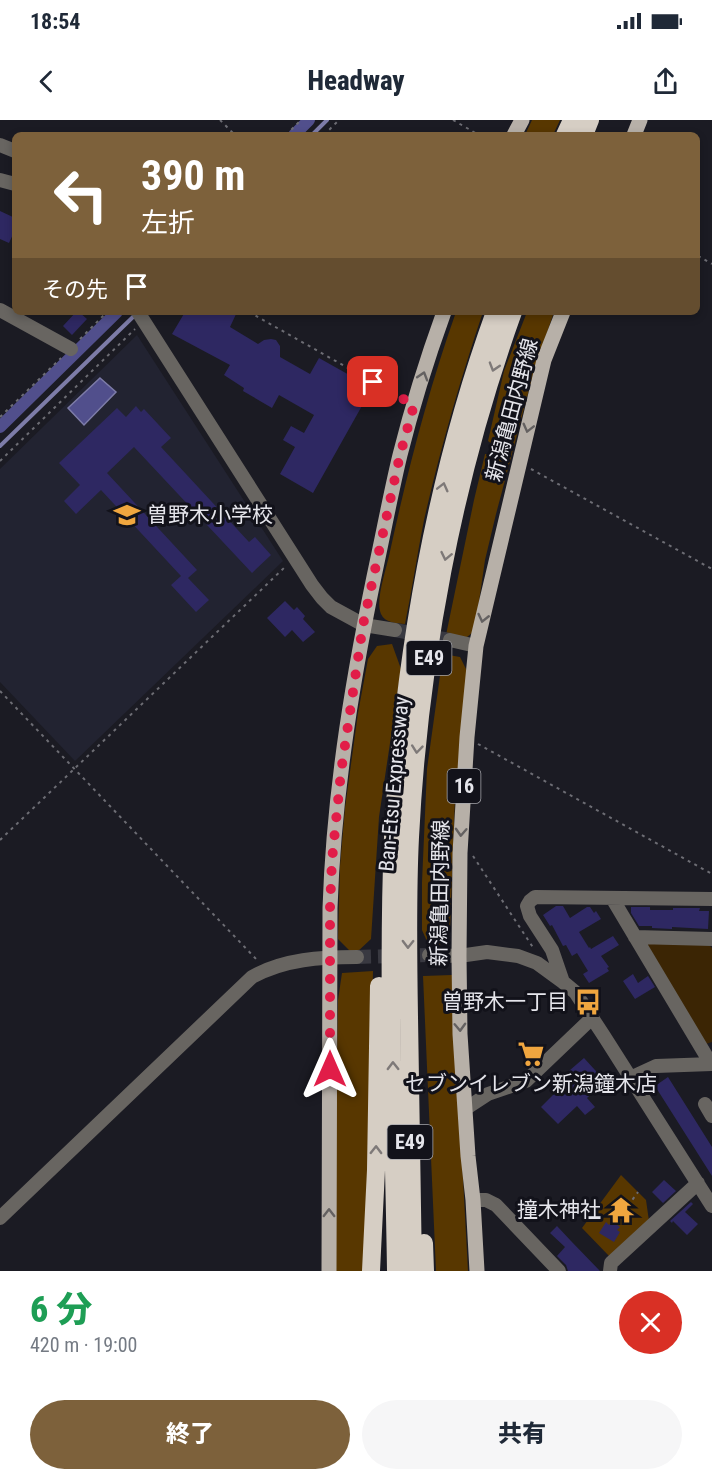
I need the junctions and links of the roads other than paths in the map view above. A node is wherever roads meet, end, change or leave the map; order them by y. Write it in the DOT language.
graph roads {
  1 [pos="0,310"];
  2 [pos="443,315"];
  3 [pos="494,315"];
  4 [pos="512,315"];
  5 [pos="562,315"];
  6 [pos="141,316"];
  7 [pos="70,349"];
  8 [pos="363,625"];
  9 [pos="395,630"];
  10 [pos="450,640"];
  11 [pos="476,646"];
  12 [pos="393,835"];
  13 [pos="612,898"];
  14 [pos="712,899"];
  15 [pos="635,937"];
  16 [pos="712,939"];
  17 [pos="429,955"];
  18 [pos="459,956"];
  19 [pos="331,957"];
  20 [pos="357,957"];
  21 [pos="563,982"];
  22 [pos="409,1013"];
  23 [pos="591,1018"];
  24 [pos="711,1064"];
  25 [pos="630,1078"];
  26 [pos="465,1109"];
  27 [pos="698,1183"];
  28 [pos="473,1200"];
  29 [pos="712,1206"];
  30 [pos="0,1218"];
  31 [pos="329,1271"];
  32 [pos="372,1271"];
  33 [pos="396,1271"];
  34 [pos="413,1271"];
  35 [pos="425,1271"];
  36 [pos="477,1271"];
  37 [pos="559,1271"];
  38 [pos="610,1271"];
  1 -- 7 [label="street"];
  8 -- 2 [label="main road, one-way"];
  12 -- 3 [label="highway, Ban-Etsu Expressway / E49, one-way"];
  4 -- 22 [label="highway, Ban-Etsu Expressway / E49, one-way"];
  5 -- 11 [label="main road, 新潟亀田内野線 / 16, one-way"];
  6 -- 8 [label="street"];
  8 -- 9 [label="street"];
  8 -- 19 [label="main road"];
  10 -- 11 [label="street"];
  11 -- 18 [label="main road, 新潟亀田内野線 / 16, one-way"];
  32 -- 12 [label="highway, one-way"];
  33 -- 12 [label="highway, Ban-Etsu Expressway / E49, one-way"];
  13 -- 14 [label="street"];
  13 -- 15 [label="street"];
  13 -- 21 [label="street"];
  15 -- 16 [label="street"];
  15 -- 24 [label="street"];
  17 -- 18 [label="street"];
  18 -- 21 [label="street"];
  18 -- 26 [label="main road, 新潟亀田内野線 / 16, one-way"];
  19 -- 20 [label="street"];
  19 -- 30 [label="street"];
  31 -- 19 [label="main road, one-way"];
  21 -- 23 [label="street"];
  22 -- 34 [label="highway, Ban-Etsu Expressway / E49"];
  22 -- 35 [label="highway"];
  23 -- 25 [label="street"];
  23 -- 26 [label="street"];
  24 -- 25 [label="street"];
  25 -- 27 [label="street"];
  26 -- 28 [label="main road, 新潟亀田内野線 / 16"];
  27 -- 29 [label="street"];
  27 -- 38 [label="street"];
  28 -- 36 [label="main road, 新潟亀田内野線 / 16"];
  28 -- 37 [label="street"];
}
